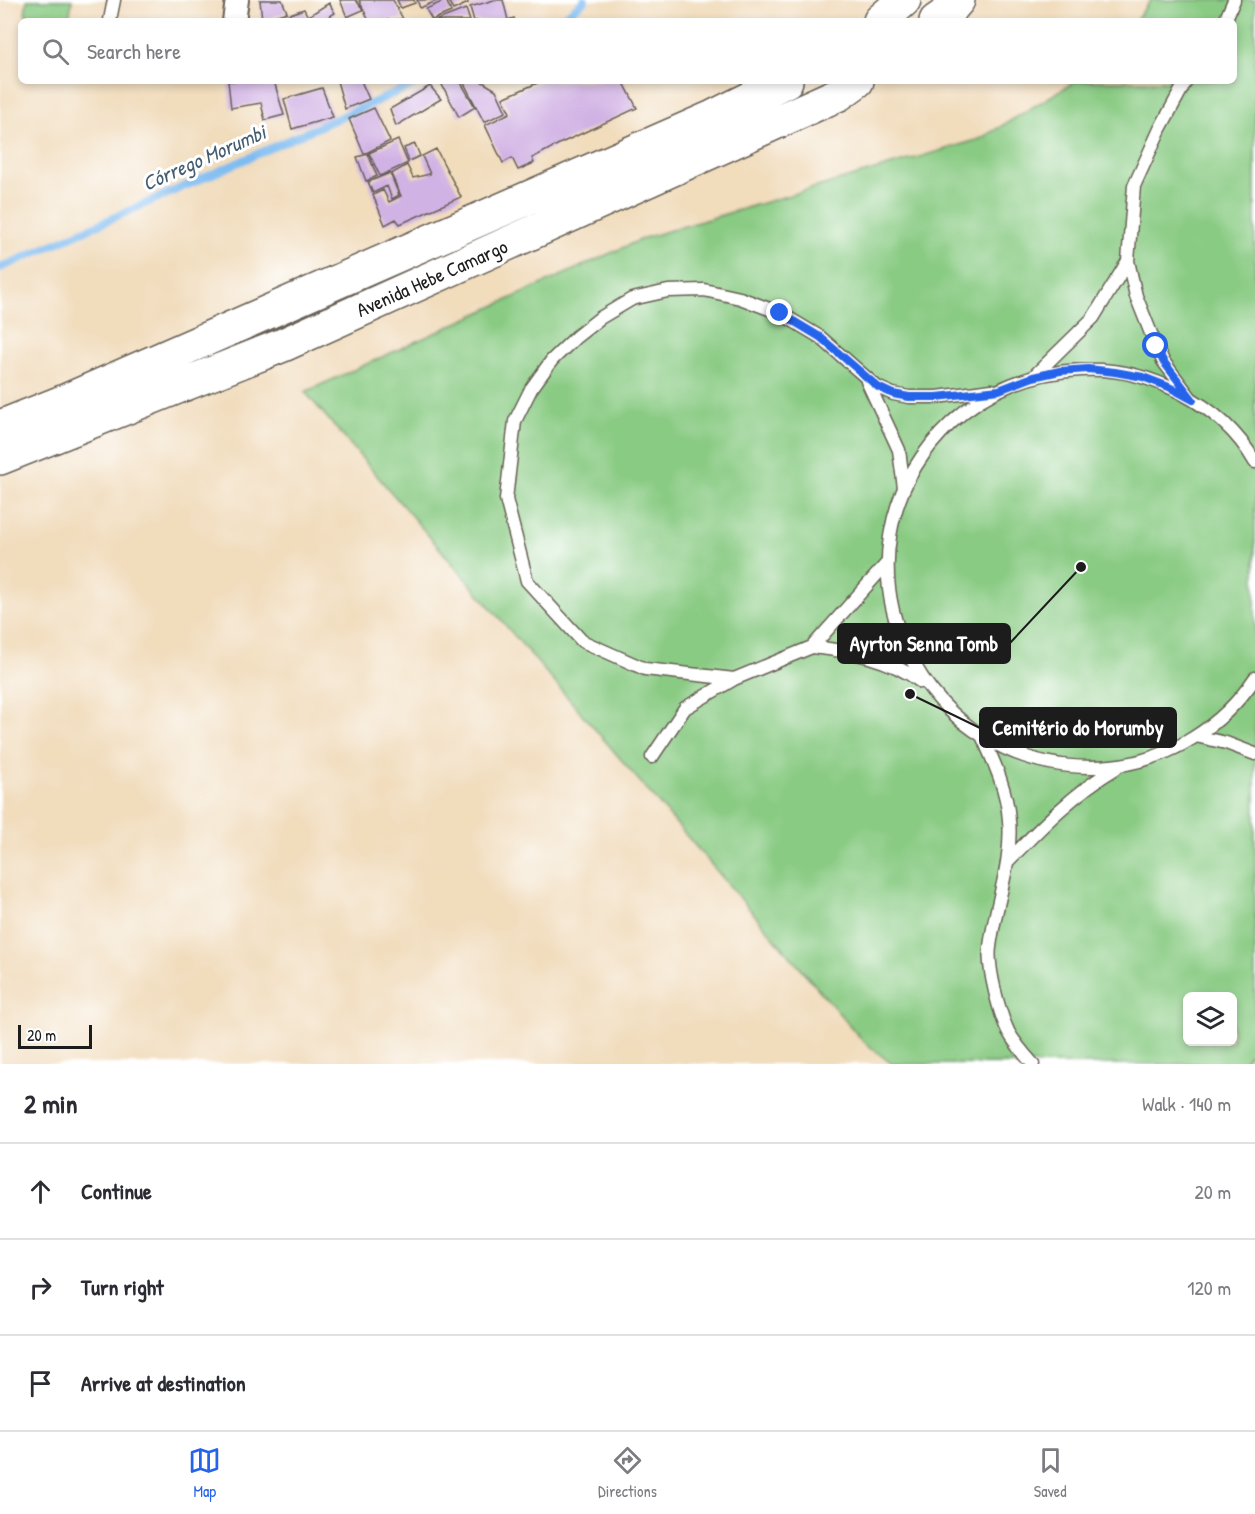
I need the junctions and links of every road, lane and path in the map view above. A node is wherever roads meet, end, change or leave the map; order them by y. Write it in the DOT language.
graph roads {
  1 [pos="114,0"];
  2 [pos="237,0"];
  3 [pos="904,0"];
  4 [pos="958,0"];
  5 [pos="1234,0"];
  6 [pos="110,18"];
  7 [pos="234,18"];
  8 [pos="883,18"];
  9 [pos="940,18"];
  10 [pos="1226,18"];
  11 [pos="780,84"];
  12 [pos="852,84"];
  13 [pos="1184,84"];
  14 [pos="1128,261"];
  15 [pos="866,377"];
  16 [pos="1033,377"];
  17 [pos="999,390"];
  18 [pos="1193,400"];
  19 [pos="0,427"];
  20 [pos="0,458"];
  21 [pos="1254,459"];
  22 [pos="904,491"];
  23 [pos="888,562"];
  24 [pos="812,647"];
  25 [pos="1255,678"];
  26 [pos="734,679"];
  27 [pos="928,687"];
  28 [pos="1197,736"];
  29 [pos="983,738"];
  30 [pos="1255,754"];
  31 [pos="652,757"];
  32 [pos="1120,766"];
  33 [pos="1006,863"];
  34 [pos="1033,1064"];
  1 -- 6 [label="lane"];
  2 -- 7 [label="street"];
  3 -- 8 [label="main road"];
  4 -- 9 [label="main road"];
  5 -- 10 [label="lane"];
  11 -- 19 [label="main road, Avenida Hebe Camargo"];
  12 -- 20 [label="main road, Avenida Hebe Camargo"];
  13 -- 14 [label="lane"];
  14 -- 16 [label="lane"];
  14 -- 18 [label="lane"];
  15 -- 17 [label="lane"];
  15 -- 22 [label="lane"];
  15 -- 26 [label="lane"];
  16 -- 17 [label="lane"];
  16 -- 18 [label="lane"];
  17 -- 22 [label="lane"];
  18 -- 21 [label="lane"];
  22 -- 23 [label="lane"];
  23 -- 24 [label="lane"];
  23 -- 27 [label="lane"];
  24 -- 26 [label="lane"];
  24 -- 27 [label="lane"];
  25 -- 28 [label="lane"];
  26 -- 31 [label="lane"];
  27 -- 29 [label="lane"];
  28 -- 30 [label="lane"];
  28 -- 32 [label="lane"];
  29 -- 32 [label="lane"];
  29 -- 33 [label="lane"];
  32 -- 33 [label="lane"];
  33 -- 34 [label="lane"];
}
